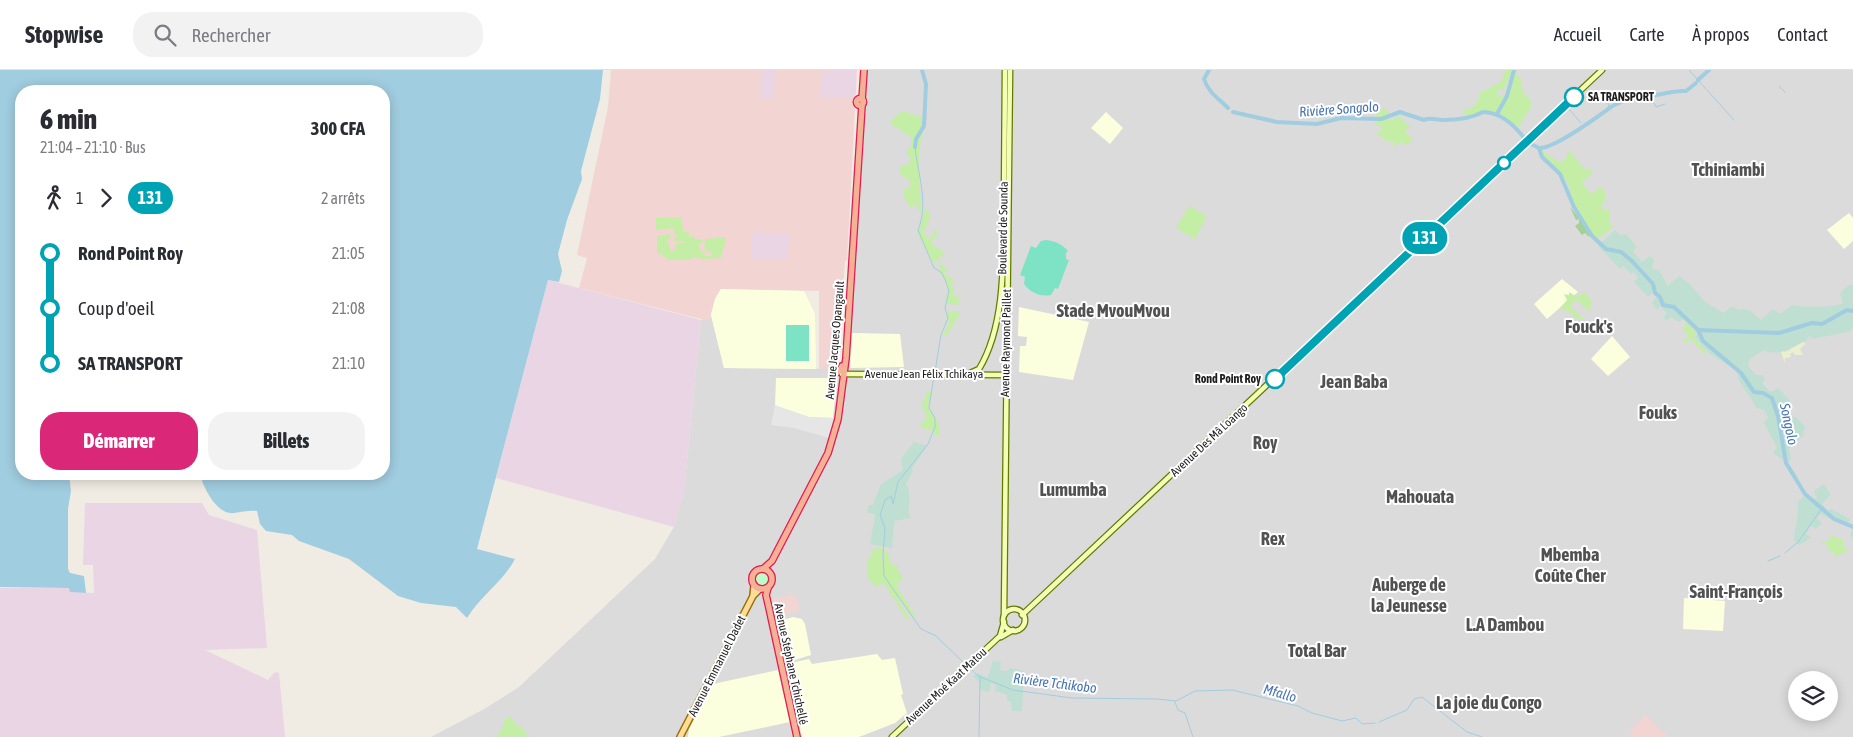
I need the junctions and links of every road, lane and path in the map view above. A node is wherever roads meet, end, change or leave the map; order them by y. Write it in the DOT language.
graph roads {
  1 [pos="863,70"];
  2 [pos="1005,70"];
  3 [pos="1010,70"];
  4 [pos="1602,70"];
  5 [pos="860,102"];
  6 [pos="842,366"];
  7 [pos="980,368"];
  8 [pos="834,374"];
  9 [pos="843,374"];
  10 [pos="968,374"];
  11 [pos="981,374"];
  12 [pos="1006,375"];
  13 [pos="772,561"];
  14 [pos="763,569"];
  15 [pos="772,575"];
  16 [pos="754,585"];
  17 [pos="768,588"];
  18 [pos="761,589"];
  19 [pos="753,596"];
  20 [pos="766,596"];
  21 [pos="1006,609"];
  22 [pos="1022,615"];
  23 [pos="1004,622"];
  24 [pos="1012,630"];
  25 [pos="1001,636"];
  26 [pos="680,737"];
  27 [pos="797,737"];
  28 [pos="893,737"];
  1 -- 5 [label="highway, Avenue Jacques Opangault"];
  2 -- 7 [label="main road, Boulevard de Sounda"];
  3 -- 12 [label="main road, Avenue Raymond Paillet"];
  4 -- 22 [label="main road, Avenue Des Mâ Loango"];
  5 -- 6 [label="highway"];
  5 -- 9 [label="highway, Avenue Jacques Opangault"];
  6 -- 8 [label="highway"];
  6 -- 9 [label="highway"];
  7 -- 10 [label="main road"];
  7 -- 11 [label="main road"];
  9 -- 10 [label="main road, Avenue Jean Félix Tchikaya"];
  9 -- 13 [label="highway, Avenue Jacques Opangault"];
  10 -- 11 [label="main road, Avenue Jean Félix Tchikaya"];
  11 -- 12 [label="main road, Avenue Jean Félix Tchikaya"];
  12 -- 21 [label="main road, Avenue Raymond Paillet"];
  13 -- 14 [label="highway"];
  13 -- 15 [label="highway"];
  14 -- 15 [label="highway"];
  14 -- 16 [label="highway"];
  15 -- 17 [label="highway"];
  16 -- 18 [label="highway"];
  16 -- 19 [label="main road, Avenue Emmanuel Dadet"];
  17 -- 18 [label="highway"];
  17 -- 20 [label="highway, Avenue Stéphane Tchichellé"];
  18 -- 19 [label="main road, Avenue Emmanuel Dadet"];
  18 -- 20 [label="highway, Avenue Stéphane Tchichellé"];
  19 -- 26 [label="main road, Avenue Emmanuel Dadet"];
  20 -- 27 [label="highway, Avenue Stéphane Tchichellé"];
  21 -- 22 [label="main road"];
  21 -- 23 [label="main road, Avenue Raymond Paillet"];
  22 -- 24 [label="main road"];
  23 -- 24 [label="main road"];
  23 -- 25 [label="main road"];
  24 -- 25 [label="main road, Avenue Moé Kaat Matou"];
  25 -- 28 [label="main road, Avenue Moé Kaat Matou"];
}
